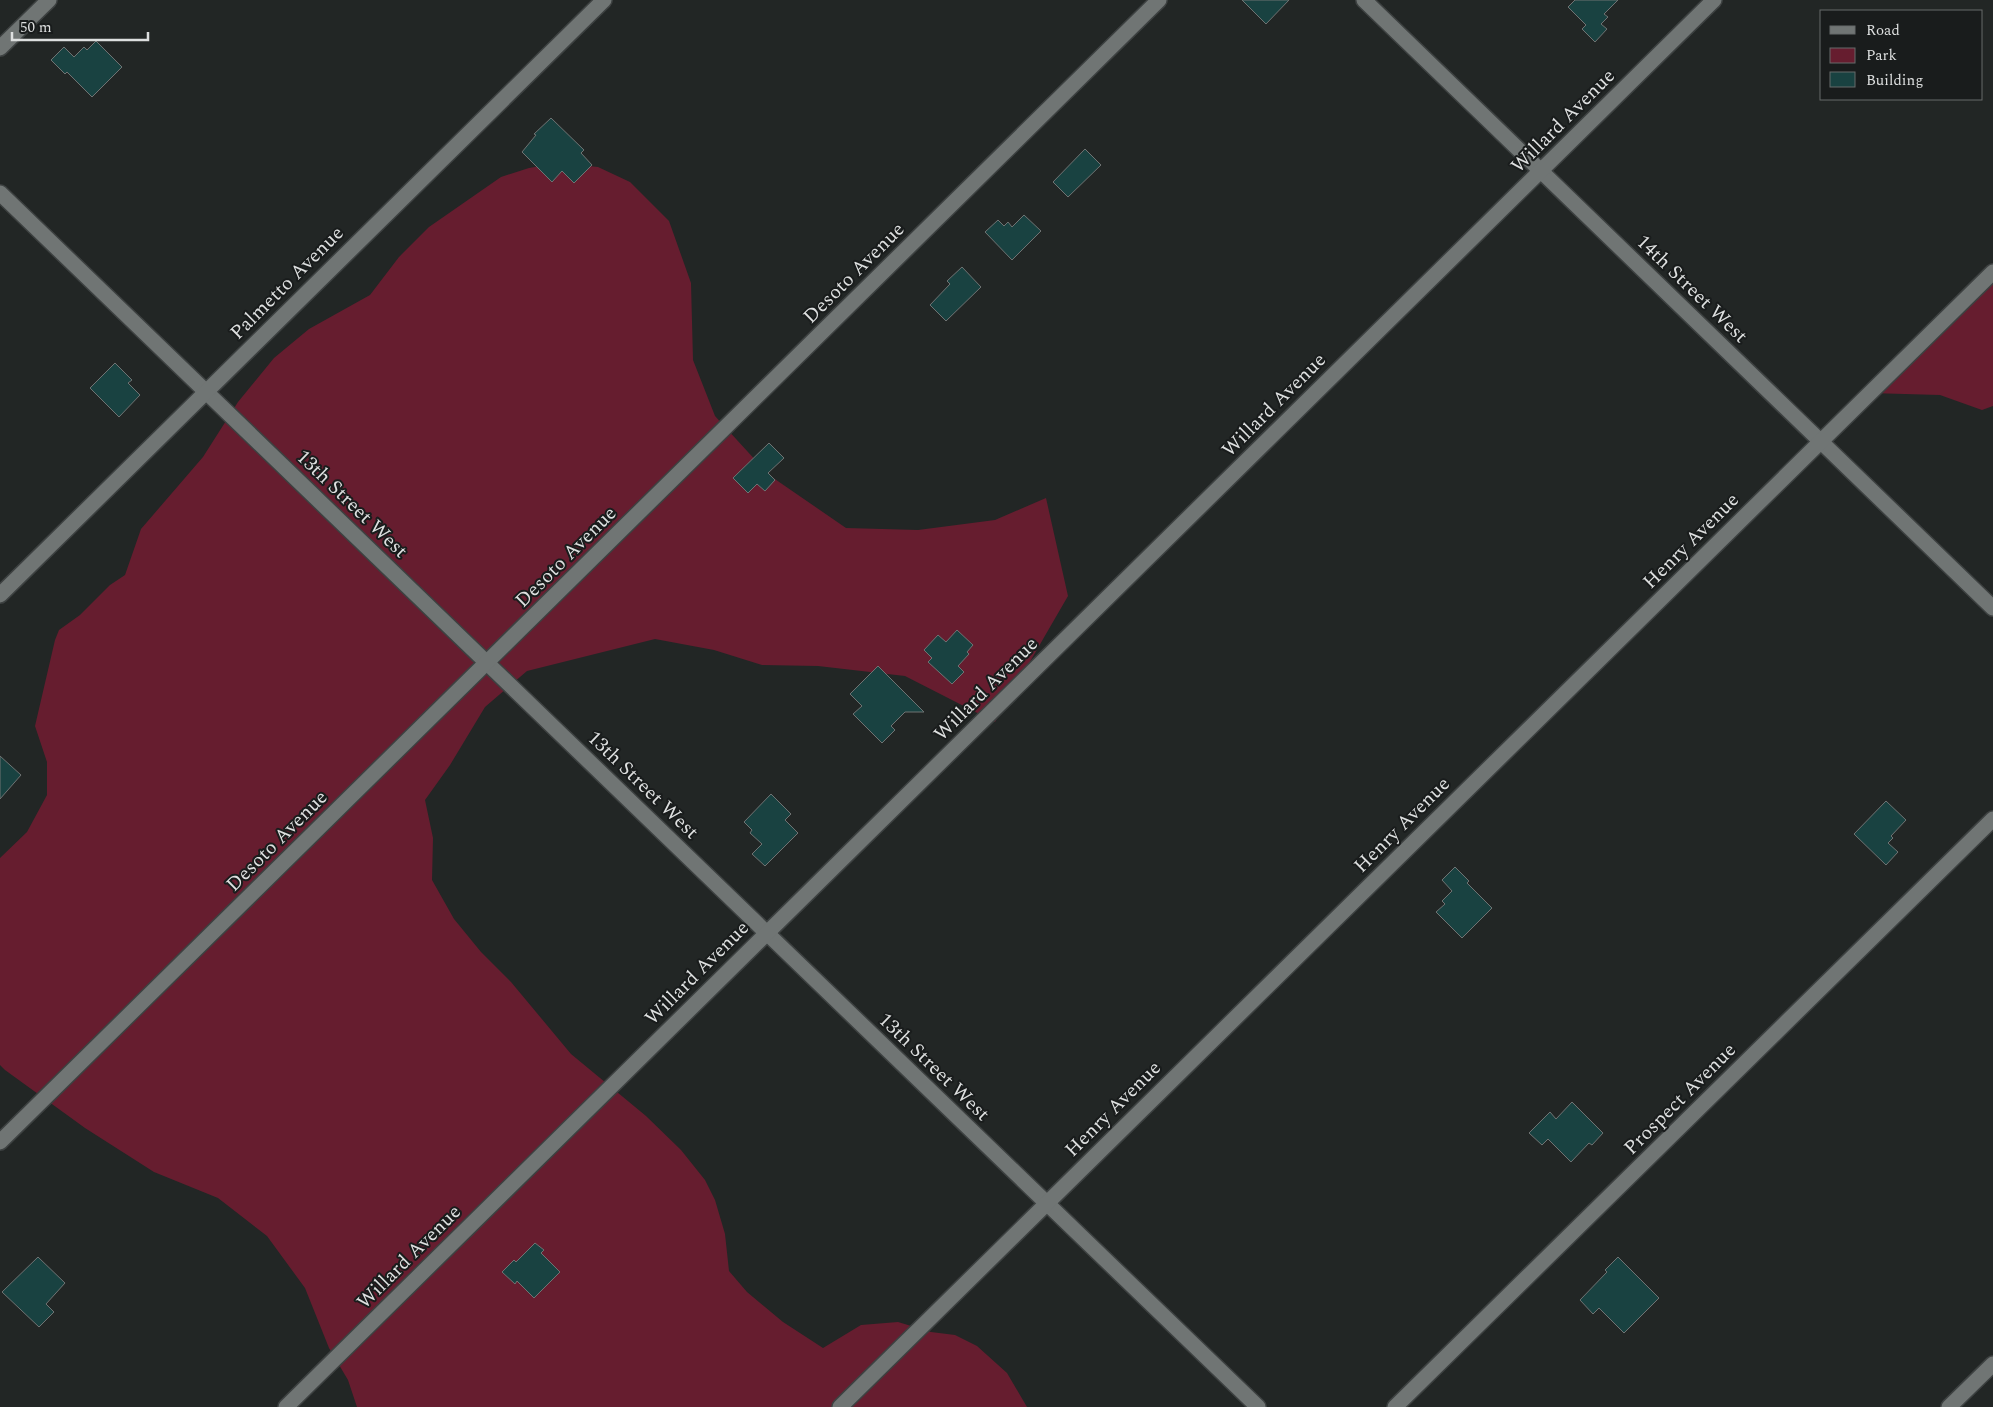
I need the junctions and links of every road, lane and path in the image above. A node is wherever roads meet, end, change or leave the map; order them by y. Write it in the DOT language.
graph roads {
  1 [pos="49,0"];
  2 [pos="604,0"];
  3 [pos="1159,0"];
  4 [pos="1364,0"];
  5 [pos="1714,0"];
  6 [pos="0,48"];
  7 [pos="1541,172"];
  8 [pos="0,193"];
  9 [pos="1993,272"];
  10 [pos="206,392"];
  11 [pos="1821,442"];
  12 [pos="0,595"];
  13 [pos="1993,608"];
  14 [pos="487,662"];
  15 [pos="1993,819"];
  16 [pos="767,932"];
  17 [pos="0,1142"];
  18 [pos="1046,1203"];
  19 [pos="1993,1364"];
  20 [pos="286,1407"];
  21 [pos="840,1407"];
  22 [pos="1258,1407"];
  23 [pos="1395,1407"];
  24 [pos="1950,1407"];
  1 -- 6 [label="street"];
  2 -- 10 [label="street, Palmetto Avenue"];
  3 -- 14 [label="street, Desoto Avenue"];
  4 -- 7 [label="street, 14th Street West"];
  5 -- 7 [label="street, Willard Avenue"];
  7 -- 11 [label="street, 14th Street West"];
  7 -- 16 [label="street, Willard Avenue"];
  8 -- 10 [label="street, 13th Street West"];
  9 -- 11 [label="street, Henry Avenue"];
  10 -- 12 [label="street, Palmetto Avenue"];
  10 -- 14 [label="street, 13th Street West"];
  11 -- 13 [label="street, 14th Street West"];
  11 -- 18 [label="street, Henry Avenue"];
  14 -- 16 [label="street, 13th Street West"];
  14 -- 17 [label="street, Desoto Avenue"];
  15 -- 23 [label="street, Prospect Avenue"];
  16 -- 18 [label="street, 13th Street West"];
  16 -- 20 [label="street, Willard Avenue"];
  18 -- 21 [label="street, Henry Avenue"];
  18 -- 22 [label="street, 13th Street West"];
  19 -- 24 [label="street"];
}
